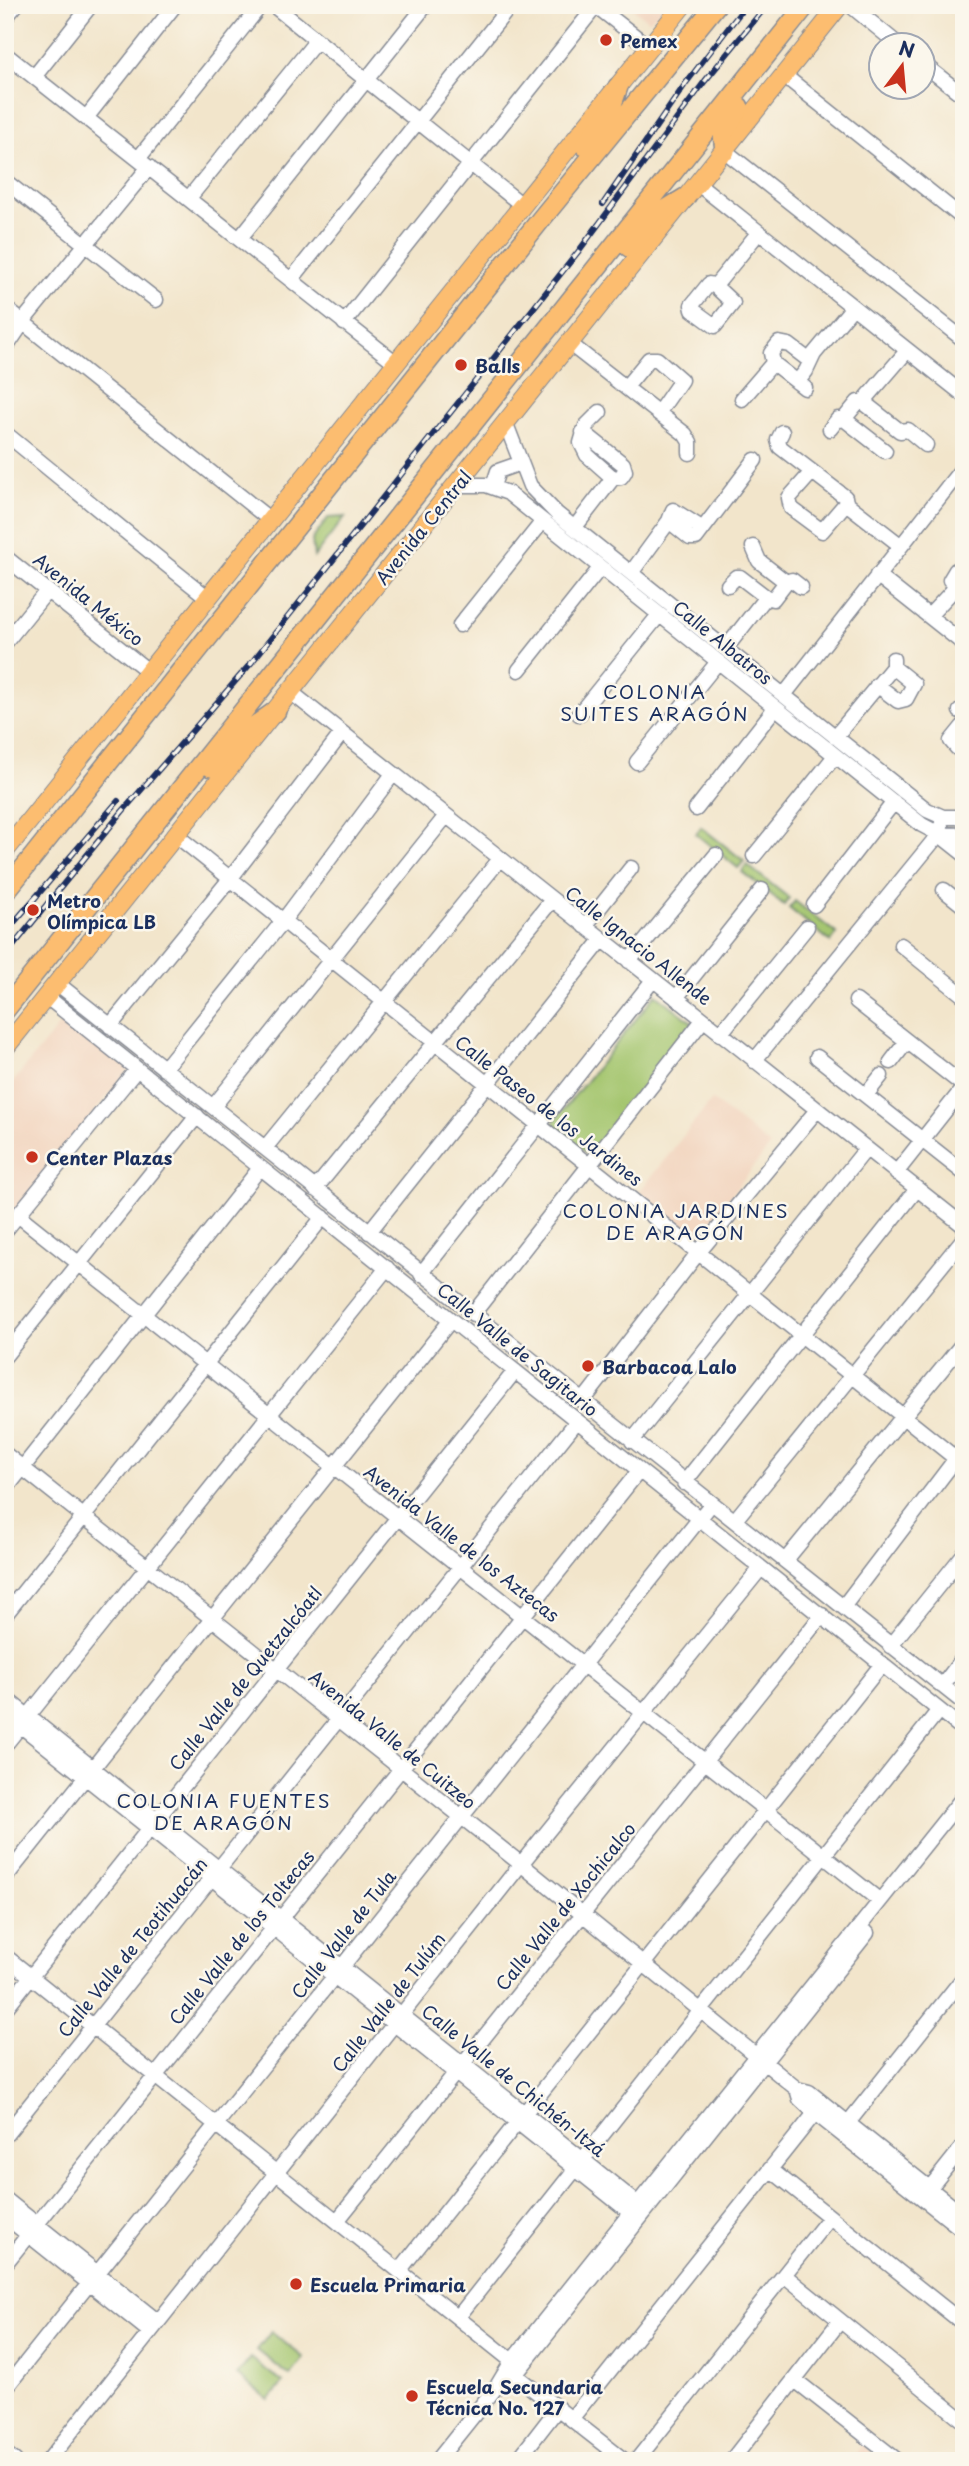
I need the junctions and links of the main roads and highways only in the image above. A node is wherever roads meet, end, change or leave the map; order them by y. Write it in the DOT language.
graph roads {
  1 [pos="683,5"];
  2 [pos="716,5"];
  3 [pos="806,5"];
  4 [pos="840,5"];
  5 [pos="761,61"];
  6 [pos="618,87"];
  7 [pos="725,151"];
  8 [pos="691,191"];
  9 [pos="542,218"];
  10 [pos="572,300"];
  11 [pos="276,711"];
  12 [pos="171,802"];
  13 [pos="5,851"];
  14 [pos="5,892"];
  15 [pos="5,1010"];
  16 [pos="5,1048"];
  1 -- 6 [label="main road"];
  2 -- 9 [label="highway"];
  3 -- 5 [label="highway, Avenida Central"];
  4 -- 7 [label="main road, Avenida Central"];
  5 -- 7 [label="highway"];
  5 -- 10 [label="highway, Avenida Central"];
  6 -- 9 [label="highway"];
  6 -- 13 [label="main road"];
  7 -- 8 [label="main road, Avenida Central"];
  8 -- 10 [label="highway"];
  8 -- 11 [label="main road, Avenida Central"];
  9 -- 14 [label="highway"];
  10 -- 12 [label="highway, Avenida Central"];
  11 -- 12 [label="highway"];
  11 -- 16 [label="main road, Avenida Central"];
  12 -- 15 [label="highway, Avenida Central"];
}
